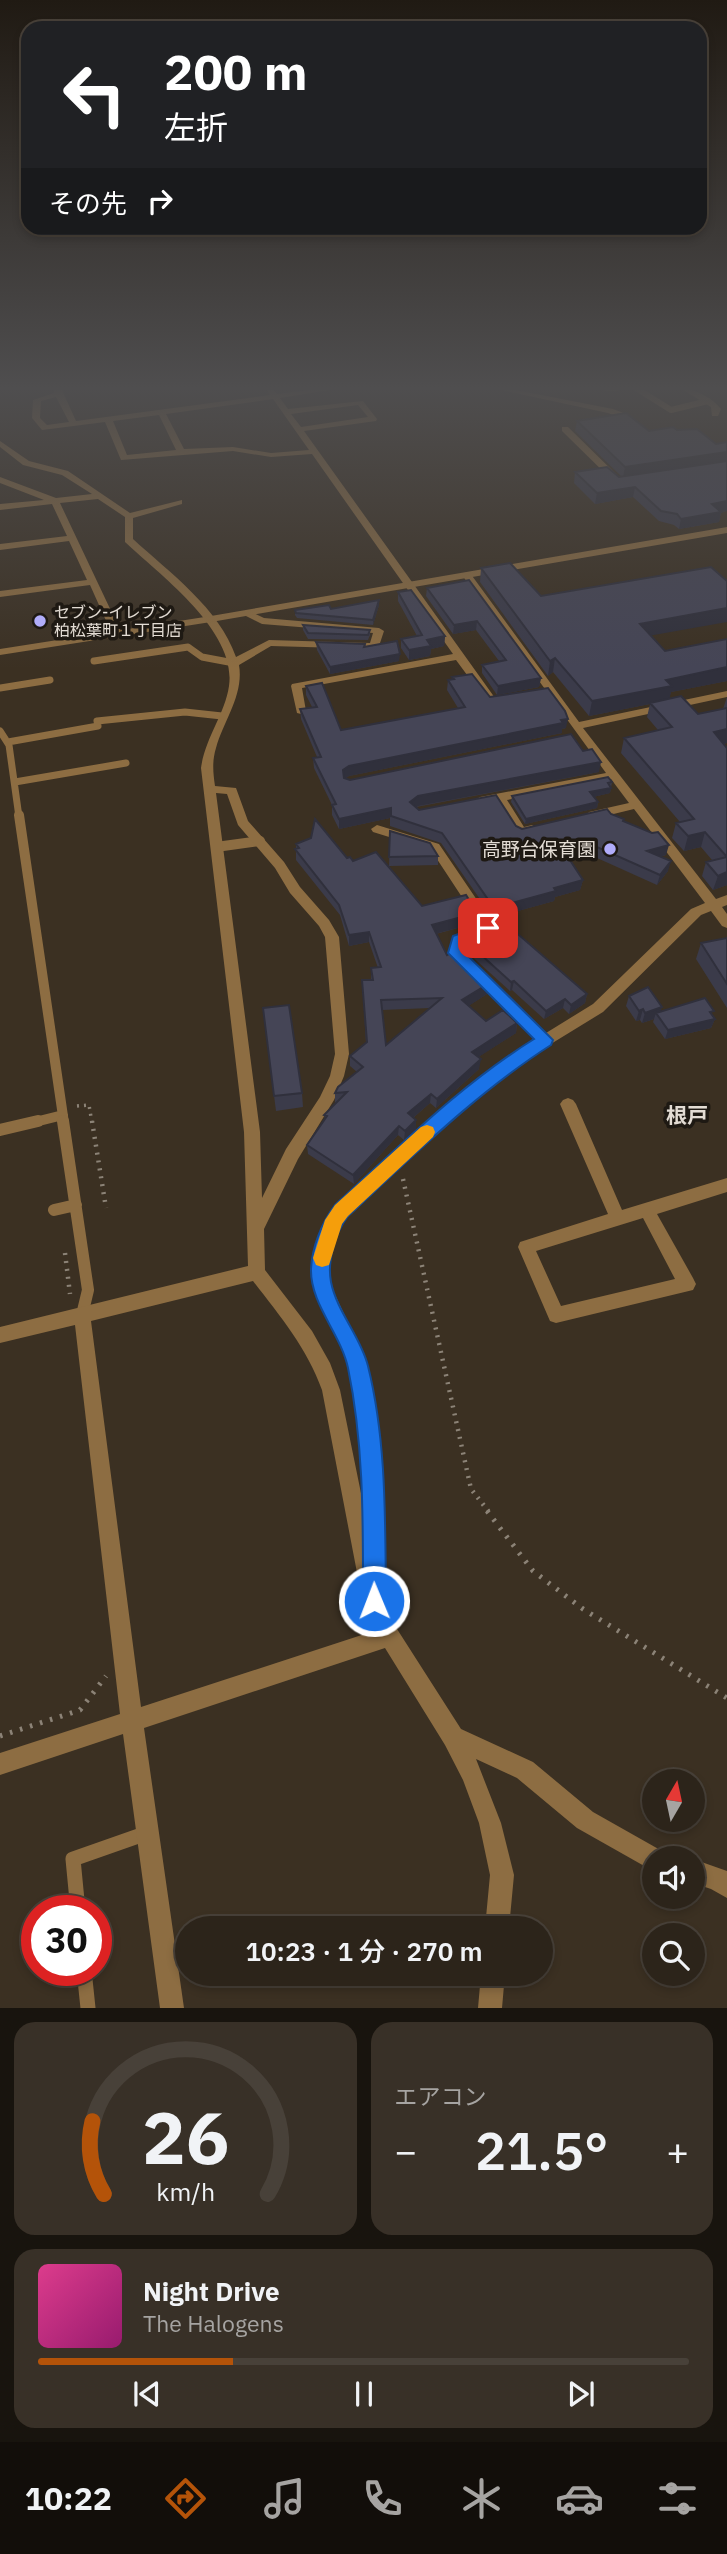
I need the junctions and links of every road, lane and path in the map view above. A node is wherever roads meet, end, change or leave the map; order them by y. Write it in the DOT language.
graph roads {
  1 [pos="5,482"];
  2 [pos="78,482"];
  3 [pos="334,482"];
  4 [pos="100,496"];
  5 [pos="55,500"];
  6 [pos="179,502"];
  7 [pos="0,507"];
  8 [pos="129,516"];
  9 [pos="727,530"];
  10 [pos="72,538"];
  11 [pos="0,547"];
  12 [pos="467,575"];
  13 [pos="93,582"];
  14 [pos="408,585"];
  15 [pos="0,594"];
  16 [pos="247,613"];
  17 [pos="211,619"];
  18 [pos="117,634"];
  19 [pos="0,652"];
  20 [pos="459,656"];
  21 [pos="94,661"];
  22 [pos="234,663"];
  23 [pos="50,680"];
  24 [pos="0,688"];
  25 [pos="727,694"];
  26 [pos="505,700"];
  27 [pos="302,712"];
  28 [pos="222,716"];
  29 [pos="580,730"];
  30 [pos="0,731"];
  31 [pos="569,738"];
  32 [pos="8,742"];
  33 [pos="126,763"];
  34 [pos="613,775"];
  35 [pos="15,782"];
  36 [pos="210,789"];
  37 [pos="499,797"];
  38 [pos="472,803"];
  39 [pos="636,805"];
  40 [pos="584,817"];
  41 [pos="546,826"];
  42 [pos="377,829"];
  43 [pos="260,841"];
  44 [pos="216,847"];
  45 [pos="719,902"];
  46 [pos="727,923"];
  47 [pos="545,1040"];
  48 [pos="75,1095"];
  49 [pos="568,1104"];
  50 [pos="63,1115"];
  51 [pos="0,1130"];
  52 [pos="397,1160"];
  53 [pos="727,1185"];
  54 [pos="76,1205"];
  55 [pos="106,1208"];
  56 [pos="54,1210"];
  57 [pos="647,1210"];
  58 [pos="618,1219"];
  59 [pos="255,1230"];
  60 [pos="257,1272"];
  61 [pos="82,1315"];
  62 [pos="0,1335"];
  63 [pos="374,1601"];
  64 [pos="390,1636"];
  65 [pos="126,1668"];
  66 [pos="727,1698"];
  67 [pos="132,1720"];
  68 [pos="0,1736"];
  69 [pos="453,1737"];
  70 [pos="0,1764"];
  71 [pos="148,1833"];
  72 [pos="642,1851"];
  73 [pos="705,1875"];
  74 [pos="727,1886"];
  75 [pos="76,1895"];
  76 [pos="498,1916"];
  77 [pos="86,1986"];
  78 [pos="492,1986"];
  79 [pos="88,2008"];
  80 [pos="172,2008"];
  81 [pos="490,2008"];
  1 -- 5 [label="street"];
  2 -- 4 [label="street"];
  3 -- 14 [label="street"];
  4 -- 5 [label="street"];
  4 -- 8 [label="street"];
  5 -- 7 [label="street"];
  5 -- 10 [label="street"];
  6 -- 8 [label="street"];
  8 -- 17 [label="street"];
  9 -- 12 [label="street"];
  10 -- 11 [label="street"];
  10 -- 13 [label="street"];
  12 -- 14 [label="street"];
  12 -- 29 [label="street"];
  13 -- 15 [label="street"];
  13 -- 18 [label="street"];
  14 -- 16 [label="street"];
  14 -- 20 [label="street"];
  16 -- 17 [label="street"];
  16 -- 22 [label="street"];
  17 -- 18 [label="street"];
  17 -- 22 [label="street"];
  18 -- 19 [label="street"];
  20 -- 26 [label="street"];
  20 -- 27 [label="street"];
  21 -- 22 [label="lane"];
  22 -- 28 [label="street"];
  23 -- 24 [label="lane"];
  25 -- 29 [label="street"];
  28 -- 32 [label="lane"];
  28 -- 36 [label="street"];
  29 -- 31 [label="street"];
  29 -- 34 [label="street"];
  30 -- 32 [label="lane"];
  32 -- 35 [label="lane"];
  33 -- 35 [label="lane"];
  34 -- 37 [label="street"];
  34 -- 39 [label="street"];
  35 -- 50 [label="lane"];
  36 -- 43 [label="street"];
  36 -- 44 [label="street"];
  37 -- 38 [label="street"];
  37 -- 41 [label="street"];
  39 -- 40 [label="street"];
  39 -- 45 [label="street"];
  42 -- 47 [label="street"];
  43 -- 44 [label="lane"];
  43 -- 59 [label="street"];
  44 -- 59 [label="street"];
  45 -- 46 [label="street"];
  45 -- 47 [label="street"];
  47 -- 52 [label="street"];
  48 -- 55 [label="path"];
  49 -- 58 [label="street"];
  50 -- 51 [label="lane"];
  50 -- 54 [label="lane"];
  52 -- 63 [label="street"];
  52 -- 66 [label="path"];
  53 -- 57 [label="street"];
  54 -- 56 [label="lane"];
  54 -- 61 [label="lane"];
  57 -- 58 [label="street"];
  57 -- 58 [label="street"];
  59 -- 60 [label="street"];
  60 -- 61 [label="street"];
  60 -- 63 [label="street"];
  61 -- 62 [label="street"];
  61 -- 65 [label="street"];
  63 -- 64 [label="street"];
  64 -- 67 [label="street"];
  64 -- 69 [label="street"];
  65 -- 67 [label="street"];
  65 -- 68 [label="path"];
  67 -- 70 [label="street"];
  67 -- 71 [label="street"];
  69 -- 72 [label="street"];
  69 -- 76 [label="street"];
  71 -- 75 [label="lane"];
  71 -- 80 [label="street"];
  73 -- 74 [label="street"];
  77 -- 79 [label="lane"];
  78 -- 81 [label="street"];
}
